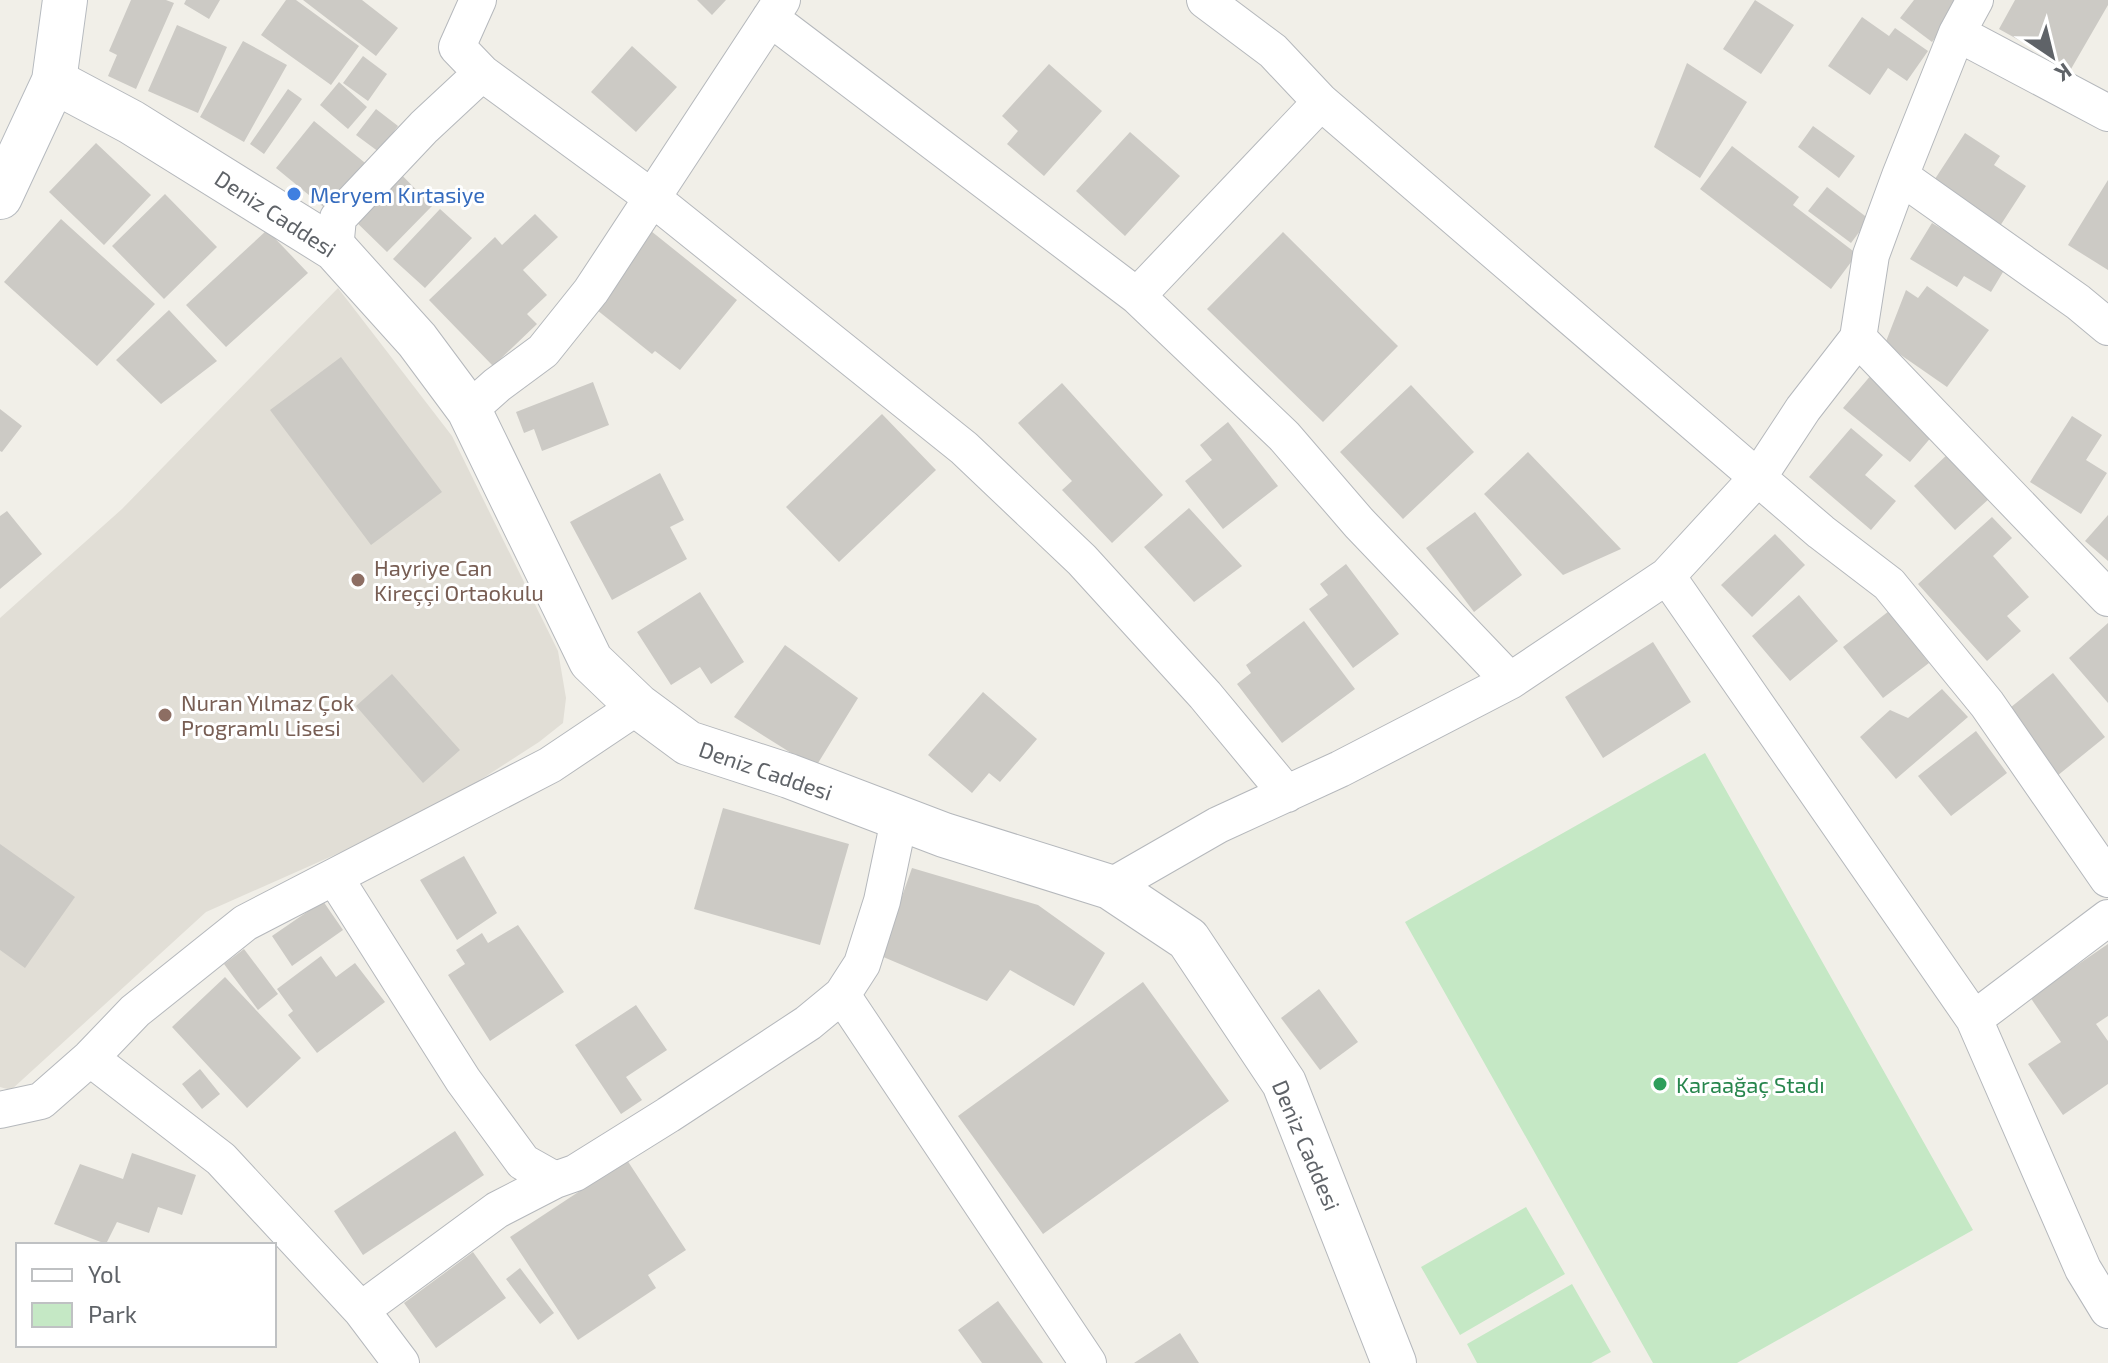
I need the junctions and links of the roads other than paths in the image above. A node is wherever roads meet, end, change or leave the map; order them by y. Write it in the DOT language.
graph roads {
  1 [pos="65,0"];
  2 [pos="478,0"];
  3 [pos="1205,0"];
  4 [pos="1975,0"];
  5 [pos="776,9"];
  6 [pos="1957,33"];
  7 [pos="482,73"];
  8 [pos="54,81"];
  9 [pos="1321,102"];
  10 [pos="2108,113"];
  11 [pos="1900,176"];
  12 [pos="0,197"];
  13 [pos="651,197"];
  14 [pos="335,249"];
  15 [pos="1137,296"];
  16 [pos="2108,327"];
  17 [pos="1858,338"];
  18 [pos="469,410"];
  19 [pos="1759,476"];
  20 [pos="1667,576"];
  21 [pos="2108,598"];
  22 [pos="1510,681"];
  23 [pos="638,706"];
  24 [pos="1287,794"];
  25 [pos="899,820"];
  26 [pos="335,878"];
  27 [pos="2108,879"];
  28 [pos="1110,887"];
  29 [pos="2108,918"];
  30 [pos="842,995"];
  31 [pos="1974,1019"];
  32 [pos="90,1058"];
  33 [pos="0,1110"];
  34 [pos="555,1180"];
  35 [pos="361,1310"];
  36 [pos="2108,1310"];
  37 [pos="401,1363"];
  38 [pos="1088,1363"];
  39 [pos="1394,1363"];
  1 -- 8 [label="street"];
  2 -- 7 [label="street"];
  3 -- 9 [label="street"];
  4 -- 6 [label="street"];
  5 -- 13 [label="street"];
  5 -- 15 [label="street"];
  6 -- 10 [label="street"];
  6 -- 11 [label="street"];
  7 -- 13 [label="street"];
  7 -- 14 [label="street"];
  8 -- 12 [label="street"];
  8 -- 14 [label="street, Deniz Caddesi"];
  9 -- 15 [label="street"];
  9 -- 19 [label="street"];
  11 -- 16 [label="street"];
  11 -- 17 [label="street"];
  13 -- 18 [label="street"];
  13 -- 24 [label="street"];
  14 -- 18 [label="street, Deniz Caddesi"];
  15 -- 22 [label="street"];
  17 -- 19 [label="street"];
  17 -- 21 [label="street"];
  18 -- 23 [label="street, Deniz Caddesi"];
  19 -- 20 [label="street"];
  19 -- 27 [label="street"];
  20 -- 22 [label="street"];
  20 -- 31 [label="street"];
  22 -- 24 [label="street"];
  23 -- 25 [label="street, Deniz Caddesi"];
  23 -- 26 [label="street"];
  24 -- 28 [label="street"];
  25 -- 28 [label="street, Deniz Caddesi"];
  25 -- 30 [label="street"];
  26 -- 32 [label="street"];
  26 -- 34 [label="street"];
  28 -- 39 [label="street, Deniz Caddesi"];
  29 -- 31 [label="street"];
  30 -- 34 [label="street"];
  30 -- 38 [label="street"];
  31 -- 36 [label="street"];
  32 -- 33 [label="street"];
  32 -- 35 [label="street"];
  34 -- 35 [label="street"];
  35 -- 37 [label="street"];
}
